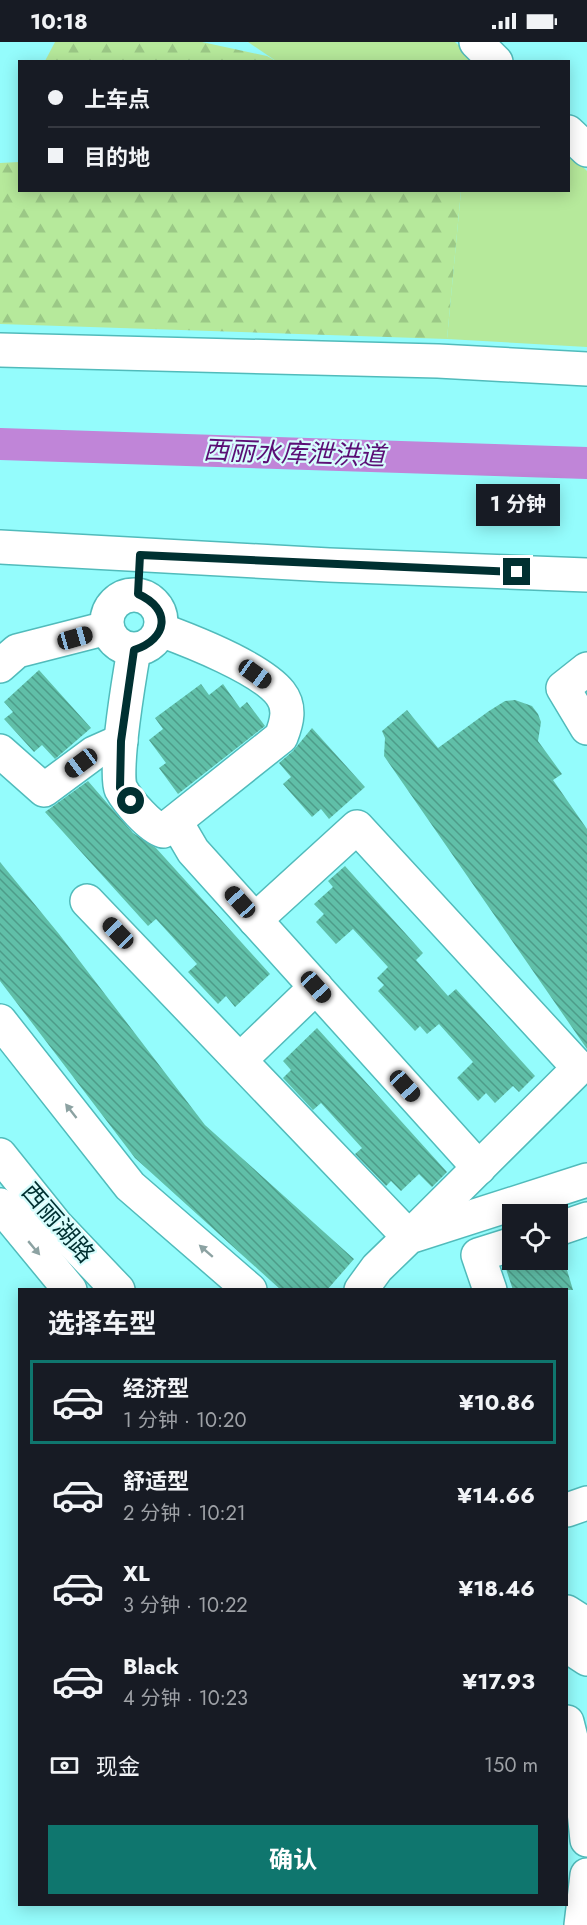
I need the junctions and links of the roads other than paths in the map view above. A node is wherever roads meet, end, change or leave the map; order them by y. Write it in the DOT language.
graph roads {
  1 [pos="476,42"];
  2 [pos="494,60"];
  3 [pos="570,134"];
  4 [pos="587,150"];
  5 [pos="0,350"];
  6 [pos="587,369"];
  7 [pos="0,548"];
  8 [pos="140,555"];
  9 [pos="587,575"];
  10 [pos="138,594"];
  11 [pos="107,628"];
  12 [pos="161,630"];
  13 [pos="134,650"];
  14 [pos="0,666"];
  15 [pos="587,669"];
  16 [pos="587,728"];
  17 [pos="121,741"];
  18 [pos="0,751"];
  19 [pos="176,822"];
  20 [pos="87,901"];
  21 [pos="255,920"];
  22 [pos="316,987"];
  23 [pos="0,1021"];
  24 [pos="240,1060"];
  25 [pos="0,1155"];
  26 [pos="479,1168"];
  27 [pos="587,1180"];
  28 [pos="0,1205"];
  29 [pos="409,1237"];
  30 [pos="502,1247"];
  31 [pos="68,1288"];
  32 [pos="116,1288"];
  33 [pos="248,1288"];
  34 [pos="362,1288"];
  35 [pos="489,1288"];
  36 [pos="587,1503"];
  37 [pos="568,1510"];
  38 [pos="568,1613"];
  39 [pos="587,1625"];
  40 [pos="568,1647"];
  41 [pos="587,1659"];
  42 [pos="568,1726"];
  43 [pos="587,1840"];
  44 [pos="587,1875"];
  45 [pos="581,1925"];
  1 -- 2 [label="main road"];
  3 -- 4 [label="main road"];
  5 -- 6 [label="main road"];
  7 -- 8 [label="main road"];
  8 -- 9 [label="main road"];
  8 -- 10 [label="main road"];
  10 -- 11 [label="main road"];
  10 -- 12 [label="main road"];
  11 -- 13 [label="main road"];
  11 -- 14 [label="main road"];
  12 -- 13 [label="main road"];
  12 -- 19 [label="main road"];
  13 -- 17 [label="main road"];
  15 -- 16 [label="main road"];
  17 -- 18 [label="main road"];
  17 -- 19 [label="main road"];
  19 -- 21 [label="main road"];
  20 -- 24 [label="main road"];
  21 -- 22 [label="main road"];
  21 -- 26 [label="main road"];
  22 -- 24 [label="main road"];
  22 -- 26 [label="main road"];
  33 -- 23 [label="main road, one-way"];
  24 -- 29 [label="main road"];
  25 -- 32 [label="main road, 西丽湖路"];
  26 -- 29 [label="main road"];
  27 -- 29 [label="main road"];
  28 -- 31 [label="main road, 西丽湖路, one-way"];
  29 -- 34 [label="main road"];
  30 -- 35 [label="main road"];
  36 -- 37 [label="main road"];
  38 -- 39 [label="main road"];
  40 -- 41 [label="main road"];
  42 -- 43 [label="main road"];
  44 -- 45 [label="main road"];
}
